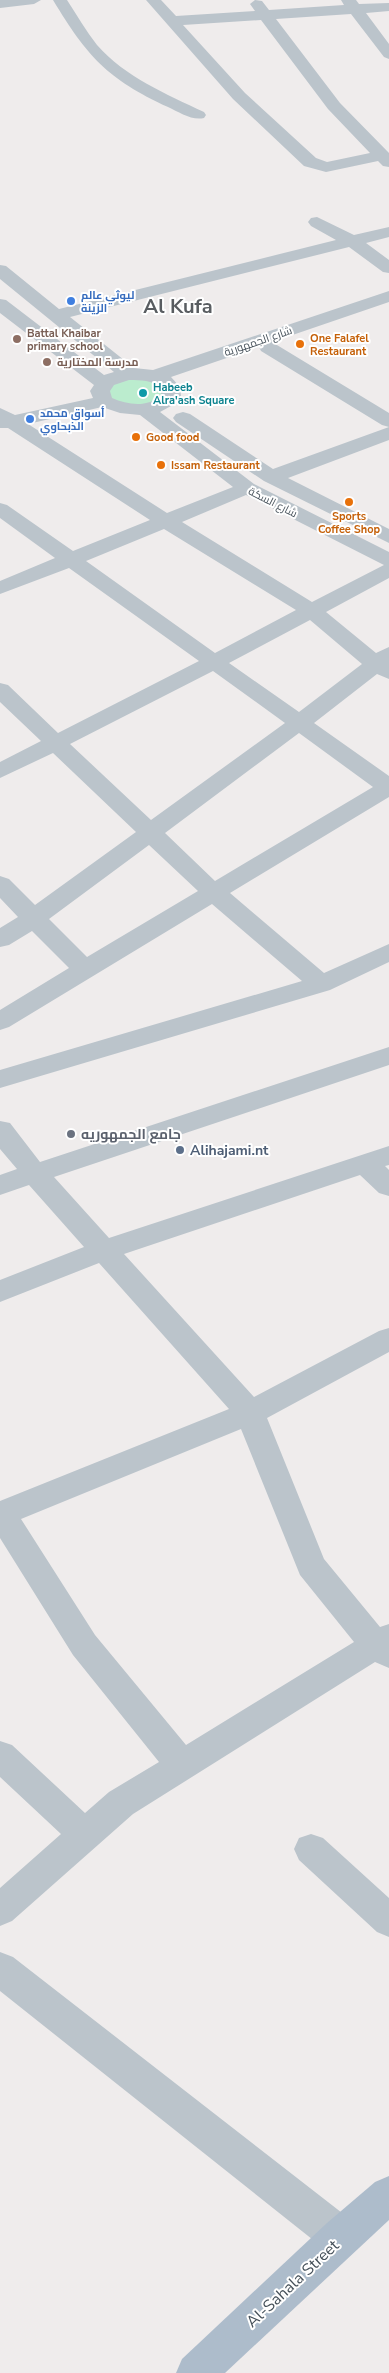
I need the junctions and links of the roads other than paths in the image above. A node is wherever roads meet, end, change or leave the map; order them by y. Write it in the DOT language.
graph roads {
  1 [pos="34,0"];
  2 [pos="60,0"];
  3 [pos="153,0"];
  4 [pos="254,0"];
  5 [pos="0,4"];
  6 [pos="351,4"];
  7 [pos="389,7"];
  8 [pos="265,15"];
  9 [pos="172,22"];
  10 [pos="389,54"];
  11 [pos="198,116"];
  12 [pos="386,159"];
  13 [pos="317,222"];
  14 [pos="389,232"];
  15 [pos="352,241"];
  16 [pos="389,268"];
  17 [pos="0,270"];
  18 [pos="389,296"];
  19 [pos="0,304"];
  20 [pos="389,305"];
  21 [pos="56,315"];
  22 [pos="268,347"];
  23 [pos="129,374"];
  24 [pos="161,380"];
  25 [pos="102,392"];
  26 [pos="153,406"];
  27 [pos="3,418"];
  28 [pos="389,421"];
  29 [pos="389,433"];
  30 [pos="271,477"];
  31 [pos="246,488"];
  32 [pos="0,509"];
  33 [pos="166,522"];
  34 [pos="389,537"];
  35 [pos="71,560"];
  36 [pos="389,560"];
  37 [pos="389,570"];
  38 [pos="0,588"];
  39 [pos="312,611"];
  40 [pos="214,662"];
  41 [pos="385,663"];
  42 [pos="0,690"];
  43 [pos="299,723"];
  44 [pos="55,743"];
  45 [pos="0,771"];
  46 [pos="389,787"];
  47 [pos="149,833"];
  48 [pos="0,884"];
  49 [pos="214,893"];
  50 [pos="33,918"];
  51 [pos="0,939"];
  52 [pos="389,952"];
  53 [pos="85,970"];
  54 [pos="321,984"];
  55 [pos="0,1021"];
  56 [pos="389,1056"];
  57 [pos="0,1079"];
  58 [pos="0,1130"];
  59 [pos="377,1159"];
  60 [pos="36,1175"];
  61 [pos="0,1185"];
  62 [pos="389,1186"];
  63 [pos="105,1250"];
  64 [pos="0,1292"];
  65 [pos="389,1338"];
  66 [pos="250,1413"];
  67 [pos="1,1513"];
  68 [pos="385,1645"];
  69 [pos="0,1755"];
  70 [pos="182,1766"];
  71 [pos="85,1835"];
  72 [pos="311,1849"];
  73 [pos="0,1910"];
  74 [pos="389,1921"];
  75 [pos="0,1969"];
  76 [pos="389,2195"];
  77 [pos="341,2237"];
  78 [pos="196,2373"];
  1 -- 5 [label="street"];
  2 -- 11 [label="street"];
  3 -- 9 [label="street"];
  4 -- 8 [label="street"];
  6 -- 7 [label="street"];
  6 -- 8 [label="street"];
  6 -- 10 [label="street"];
  8 -- 9 [label="street"];
  8 -- 12 [label="street"];
  9 -- 12 [label="street"];
  13 -- 15 [label="street"];
  14 -- 15 [label="street"];
  15 -- 16 [label="street"];
  15 -- 21 [label="street"];
  17 -- 21 [label="street"];
  18 -- 24 [label="street, شارع الجمهورية"];
  19 -- 25 [label="street"];
  20 -- 22 [label="street, شارع الجمهورية"];
  21 -- 23 [label="street"];
  22 -- 24 [label="street, شارع الجمهورية"];
  22 -- 28 [label="street"];
  23 -- 24 [label="street"];
  23 -- 25 [label="street"];
  24 -- 26 [label="street"];
  25 -- 26 [label="street"];
  25 -- 27 [label="street"];
  26 -- 30 [label="street, شارع السكة"];
  26 -- 31 [label="street, شارع السكة"];
  27 -- 33 [label="street"];
  29 -- 30 [label="street"];
  30 -- 34 [label="street, شارع السكة"];
  31 -- 33 [label="street"];
  31 -- 36 [label="street, شارع السكة"];
  32 -- 35 [label="street"];
  33 -- 35 [label="street"];
  33 -- 39 [label="street"];
  35 -- 38 [label="street"];
  35 -- 40 [label="street"];
  37 -- 39 [label="street"];
  39 -- 40 [label="street"];
  39 -- 41 [label="street"];
  40 -- 43 [label="street"];
  40 -- 44 [label="street"];
  41 -- 43 [label="street"];
  42 -- 44 [label="street"];
  43 -- 46 [label="street"];
  43 -- 47 [label="street"];
  44 -- 45 [label="street"];
  44 -- 47 [label="street"];
  46 -- 49 [label="street"];
  47 -- 49 [label="street"];
  47 -- 50 [label="street"];
  48 -- 50 [label="street"];
  49 -- 53 [label="street"];
  49 -- 54 [label="street"];
  50 -- 51 [label="street"];
  50 -- 53 [label="street"];
  52 -- 54 [label="street"];
  53 -- 55 [label="street"];
  54 -- 57 [label="street"];
  56 -- 60 [label="street"];
  58 -- 60 [label="street"];
  59 -- 62 [label="street"];
  59 -- 63 [label="street"];
  60 -- 61 [label="street"];
  60 -- 63 [label="street"];
  63 -- 64 [label="street"];
  63 -- 66 [label="street"];
  65 -- 66 [label="street"];
  66 -- 67 [label="street"];
  66 -- 68 [label="street"];
  67 -- 70 [label="street"];
  68 -- 70 [label="street"];
  69 -- 71 [label="street"];
  70 -- 71 [label="street"];
  71 -- 73 [label="street"];
  72 -- 74 [label="street"];
  75 -- 77 [label="street"];
  76 -- 77 [label="main road, Al-Sahala Street"];
  77 -- 78 [label="main road, Al-Sahala Street"];
}
